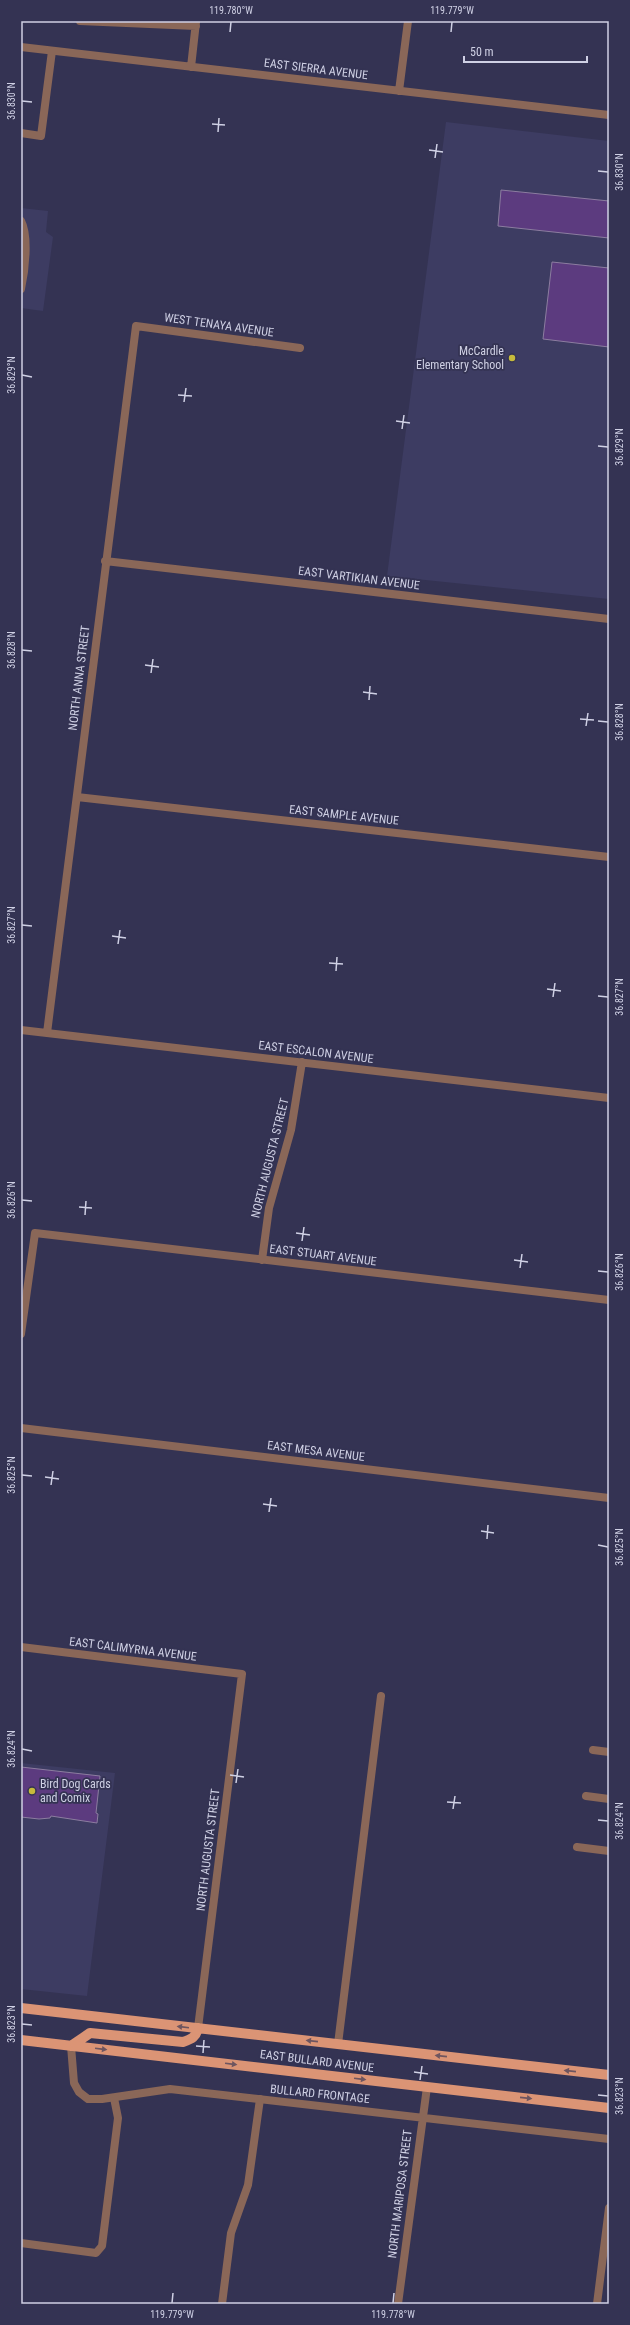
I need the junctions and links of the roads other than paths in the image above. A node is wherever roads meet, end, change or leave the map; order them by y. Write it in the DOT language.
graph roads {
  1 [pos="80,21"];
  2 [pos="408,21"];
  3 [pos="196,24"];
  4 [pos="21,47"];
  5 [pos="52,51"];
  6 [pos="191,67"];
  7 [pos="399,91"];
  8 [pos="609,115"];
  9 [pos="21,133"];
  10 [pos="21,221"];
  11 [pos="21,289"];
  12 [pos="136,326"];
  13 [pos="300,348"];
  14 [pos="106,561"];
  15 [pos="609,619"];
  16 [pos="77,797"];
  17 [pos="609,857"];
  18 [pos="21,1030"];
  19 [pos="47,1033"];
  20 [pos="302,1062"];
  21 [pos="609,1098"];
  22 [pos="262,1260"];
  23 [pos="609,1300"];
  24 [pos="21,1334"];
  25 [pos="21,1428"];
  26 [pos="609,1498"];
  27 [pos="21,1647"];
  28 [pos="242,1674"];
  29 [pos="381,1696"];
  30 [pos="593,1750"];
  31 [pos="609,1752"];
  32 [pos="586,1796"];
  33 [pos="609,1800"];
  34 [pos="577,1847"];
  35 [pos="609,1851"];
  36 [pos="21,2008"];
  37 [pos="198,2028"];
  38 [pos="21,2040"];
  39 [pos="338,2044"];
  40 [pos="71,2046"];
  41 [pos="609,2075"];
  42 [pos="427,2087"];
  43 [pos="114,2098"];
  44 [pos="260,2099"];
  45 [pos="609,2108"];
  46 [pos="422,2117"];
  47 [pos="609,2139"];
  48 [pos="609,2208"];
  49 [pos="21,2244"];
  50 [pos="222,2304"];
  51 [pos="398,2304"];
  52 [pos="597,2304"];
  1 -- 3 [label="street"];
  2 -- 7 [label="street"];
  3 -- 6 [label="street"];
  4 -- 5 [label="street, EAST SIERRA AVENUE"];
  5 -- 6 [label="street, EAST SIERRA AVENUE"];
  5 -- 9 [label="street"];
  6 -- 7 [label="street, EAST SIERRA AVENUE"];
  7 -- 8 [label="street, EAST SIERRA AVENUE"];
  10 -- 11 [label="street"];
  12 -- 13 [label="street, WEST TENAYA AVENUE"];
  12 -- 14 [label="street, NORTH ANNA STREET"];
  14 -- 15 [label="street, EAST VARTIKIAN AVENUE"];
  14 -- 16 [label="street, NORTH ANNA STREET"];
  16 -- 17 [label="street, EAST SAMPLE AVENUE"];
  16 -- 19 [label="street, NORTH ANNA STREET"];
  18 -- 19 [label="street, EAST ESCALON AVENUE"];
  19 -- 20 [label="street, EAST ESCALON AVENUE"];
  20 -- 21 [label="street, EAST ESCALON AVENUE"];
  20 -- 22 [label="street, NORTH AUGUSTA STREET"];
  22 -- 23 [label="street, EAST STUART AVENUE"];
  22 -- 24 [label="street, EAST STUART AVENUE"];
  25 -- 26 [label="street, EAST MESA AVENUE"];
  27 -- 28 [label="street, EAST CALIMYRNA AVENUE"];
  28 -- 37 [label="street, NORTH AUGUSTA STREET"];
  29 -- 39 [label="street"];
  30 -- 31 [label="street"];
  32 -- 33 [label="street"];
  34 -- 35 [label="street"];
  37 -- 36 [label="main road, EAST BULLARD AVENUE, one-way"];
  39 -- 37 [label="main road, EAST BULLARD AVENUE, one-way"];
  37 -- 40 [label="main road"];
  38 -- 40 [label="main road, EAST BULLARD AVENUE"];
  41 -- 39 [label="main road, EAST BULLARD AVENUE, one-way"];
  40 -- 42 [label="main road, EAST BULLARD AVENUE, one-way"];
  40 -- 43 [label="street, BULLARD FRONTAGE"];
  42 -- 45 [label="main road, EAST BULLARD AVENUE, one-way"];
  42 -- 46 [label="street, NORTH MARIPOSA STREET"];
  43 -- 44 [label="street, BULLARD FRONTAGE"];
  43 -- 49 [label="street"];
  44 -- 46 [label="street, BULLARD FRONTAGE"];
  44 -- 50 [label="street"];
  46 -- 47 [label="street, BULLARD FRONTAGE"];
  46 -- 51 [label="street, NORTH MARIPOSA STREET"];
  48 -- 52 [label="street"];
}
